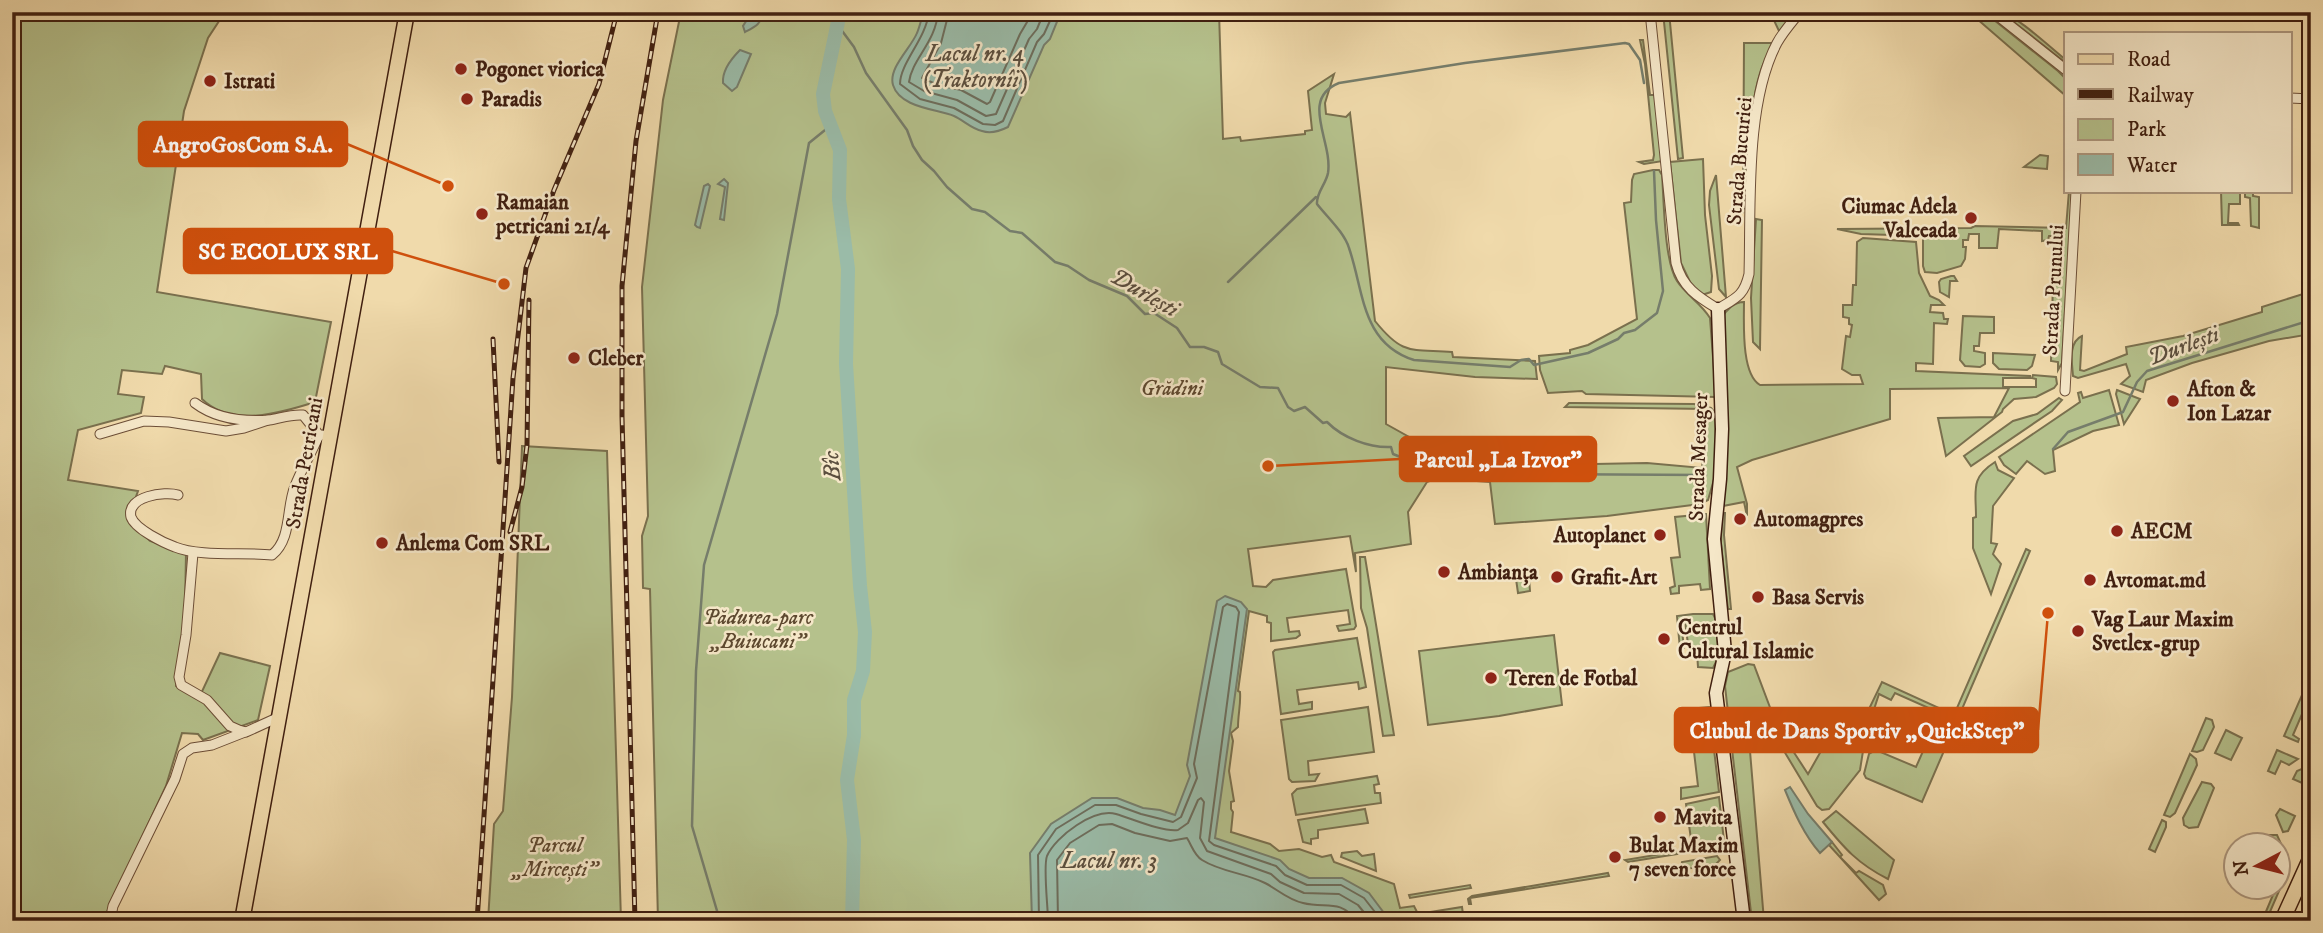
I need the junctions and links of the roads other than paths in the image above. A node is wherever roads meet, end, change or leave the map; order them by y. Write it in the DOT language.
graph roads {
  1 [pos="407,12"];
  2 [pos="1650,12"];
  3 [pos="1800,12"];
  4 [pos="1993,12"];
  5 [pos="2064,68"];
  6 [pos="2292,98"];
  7 [pos="2311,99"];
  8 [pos="2076,192"];
  9 [pos="1718,309"];
  10 [pos="2065,391"];
  11 [pos="195,403"];
  12 [pos="268,420"];
  13 [pos="100,434"];
  14 [pos="325,435"];
  15 [pos="178,495"];
  16 [pos="192,553"];
  17 [pos="279,717"];
  18 [pos="246,732"];
  19 [pos="2311,857"];
  20 [pos="110,921"];
  21 [pos="242,921"];
  22 [pos="1744,921"];
  23 [pos="2282,921"];
  1 -- 14 [label="main road, Strada Petricani"];
  2 -- 9 [label="street"];
  3 -- 9 [label="street, Strada Bucuriei"];
  4 -- 5 [label="street"];
  6 -- 7 [label="street"];
  8 -- 10 [label="street, Strada Prunului"];
  9 -- 22 [label="street, Strada Mesager"];
  11 -- 12 [label="street"];
  12 -- 13 [label="street"];
  12 -- 14 [label="street"];
  14 -- 16 [label="street"];
  14 -- 17 [label="main road, Strada Petricani"];
  15 -- 16 [label="street"];
  16 -- 18 [label="street"];
  17 -- 18 [label="street"];
  17 -- 21 [label="main road, Strada Petricani"];
  18 -- 20 [label="street"];
  19 -- 23 [label="main road"];
}
